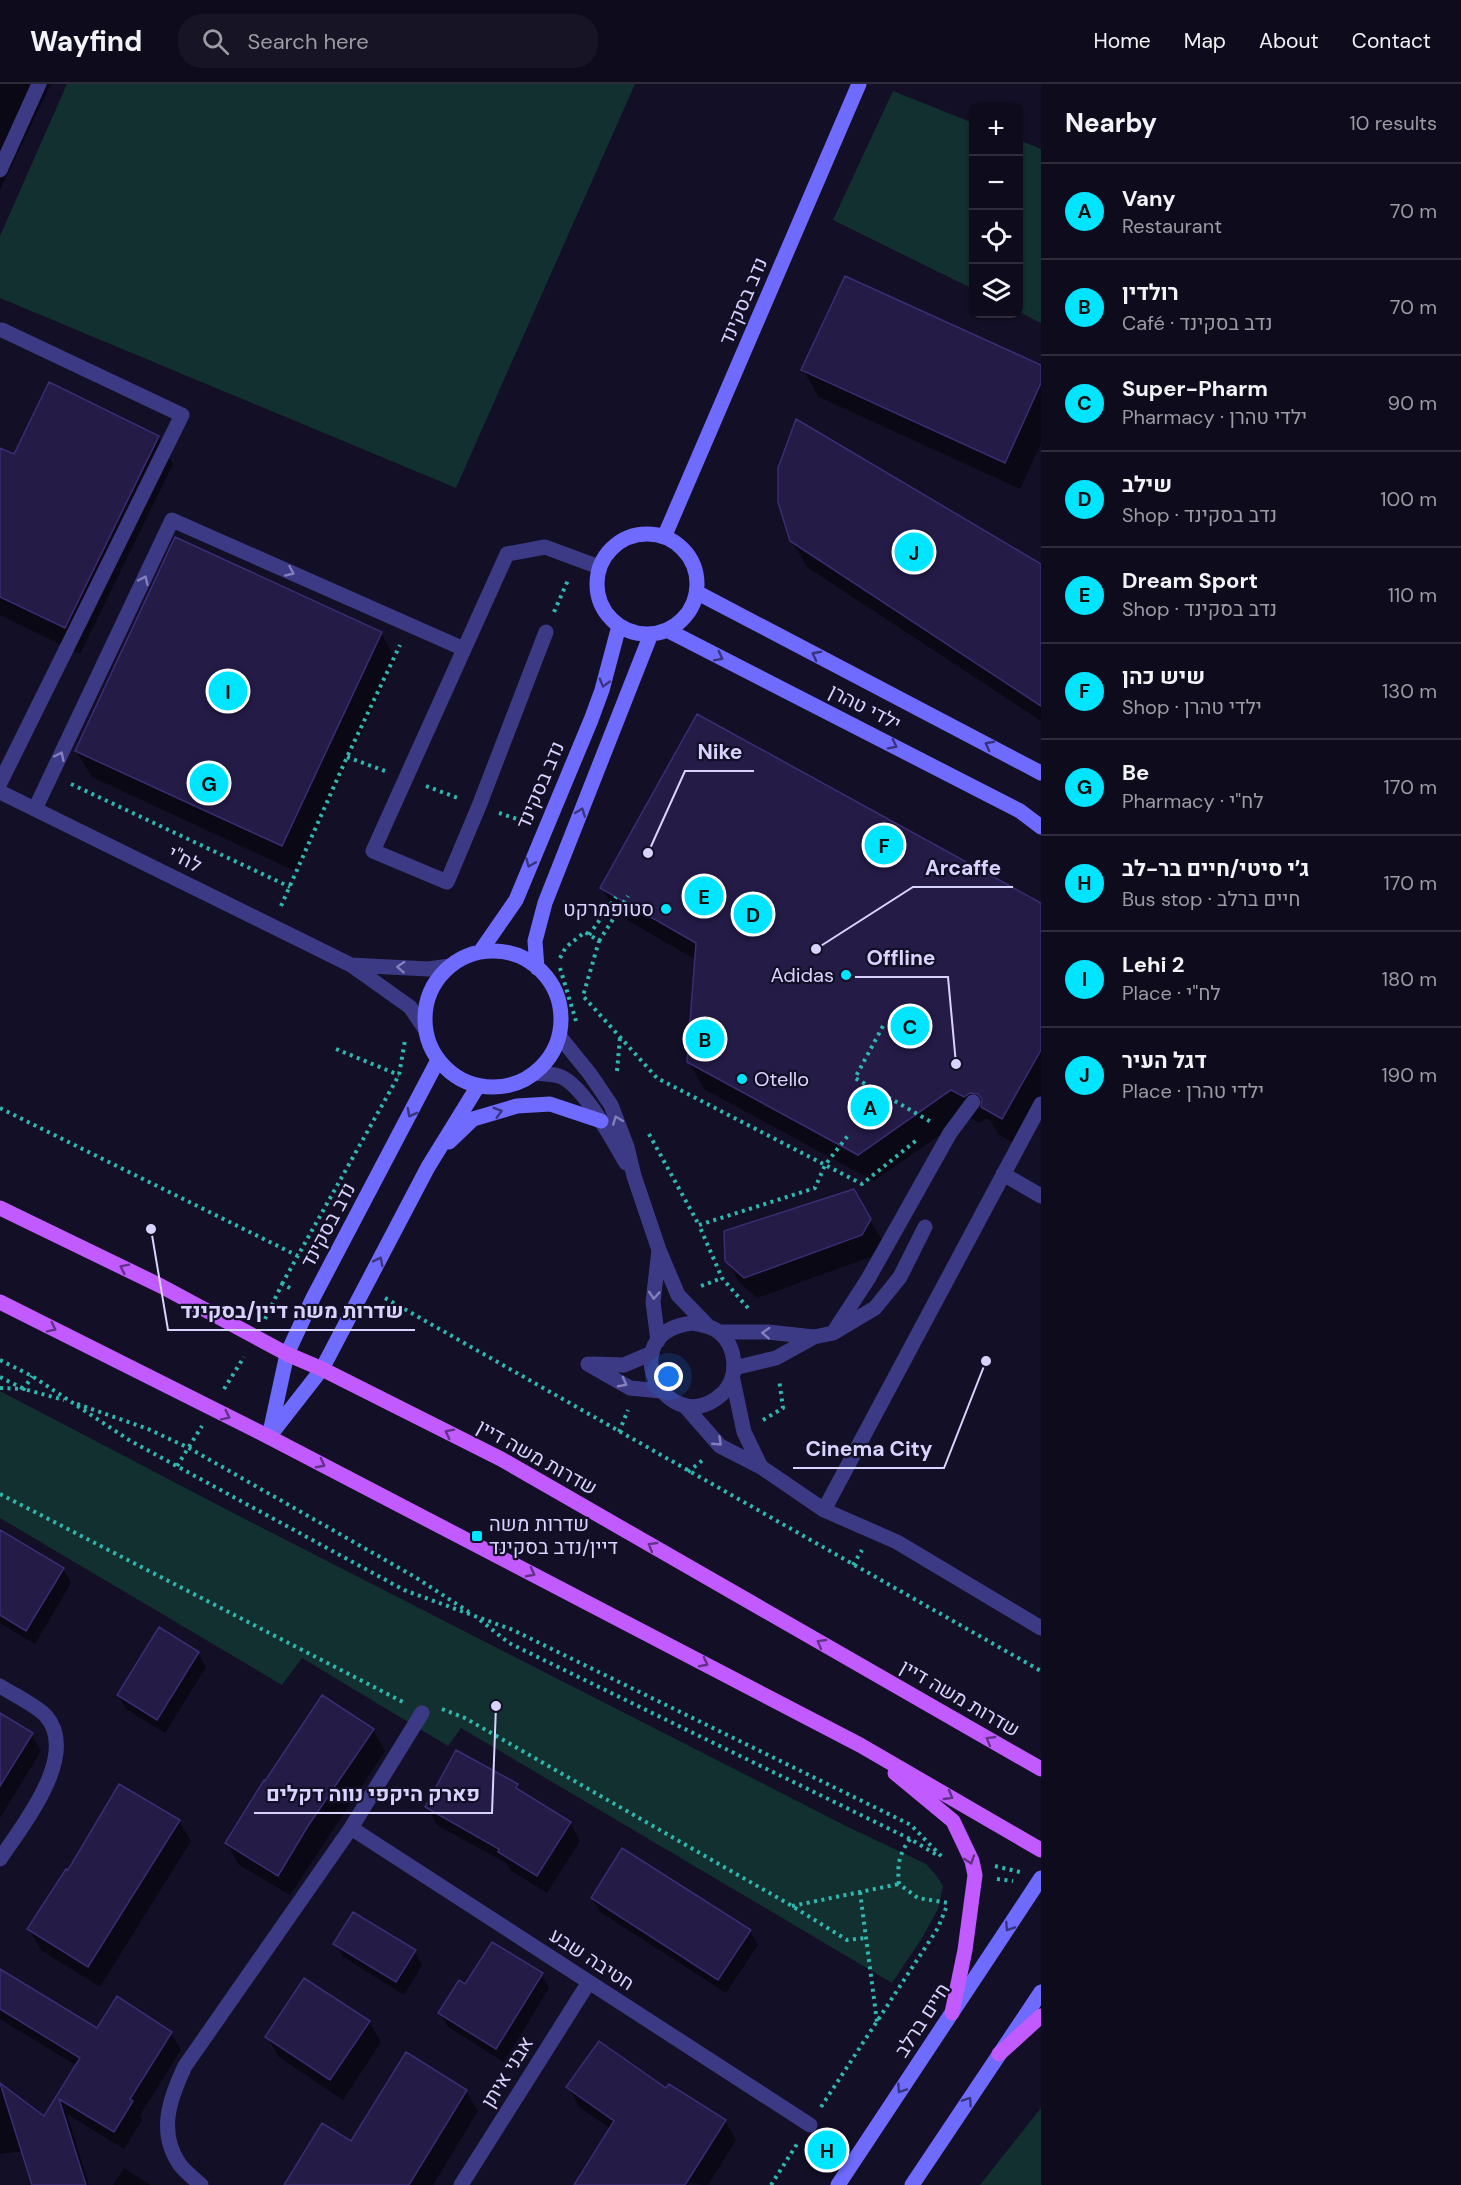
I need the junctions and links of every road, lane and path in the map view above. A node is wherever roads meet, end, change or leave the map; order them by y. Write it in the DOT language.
graph roads {
  1 [pos="39,84"];
  2 [pos="859,84"];
  3 [pos="0,170"];
  4 [pos="2,330"];
  5 [pos="665,535"];
  6 [pos="577,559"];
  7 [pos="599,567"];
  8 [pos="698,593"];
  9 [pos="410,625"];
  10 [pos="619,626"];
  11 [pos="667,630"];
  12 [pos="546,632"];
  13 [pos="651,634"];
  14 [pos="464,649"];
  15 [pos="347,757"];
  16 [pos="1041,772"];
  17 [pos="51,775"];
  18 [pos="406,779"];
  19 [pos="0,783"];
  20 [pos="0,792"];
  21 [pos="479,806"];
  22 [pos="35,808"];
  23 [pos="1041,827"];
  24 [pos="544,829"];
  25 [pos="290,887"];
  26 [pos="628,896"];
  27 [pos="616,897"];
  28 [pos="273,926"];
  29 [pos="589,935"];
  30 [pos="599,940"];
  31 [pos="480,952"];
  32 [pos="555,955"];
  33 [pos="558,963"];
  34 [pos="351,965"];
  35 [pos="450,966"];
  36 [pos="537,968"];
  37 [pos="410,1006"];
  38 [pos="883,1026"];
  39 [pos="425,1029"];
  40 [pos="560,1037"];
  41 [pos="620,1037"];
  42 [pos="336,1049"];
  43 [pos="574,1055"];
  44 [pos="438,1060"];
  45 [pos="536,1073"];
  46 [pos="399,1075"];
  47 [pos="617,1075"];
  48 [pos="478,1086"];
  49 [pos="973,1102"];
  50 [pos="1041,1104"];
  51 [pos="0,1108"];
  52 [pos="601,1121"];
  53 [pos="644,1125"];
  54 [pos="937,1125"];
  55 [pos="850,1133"];
  56 [pos="951,1133"];
  57 [pos="434,1156"];
  58 [pos="825,1165"];
  59 [pos="1003,1174"];
  60 [pos="634,1176"];
  61 [pos="1041,1196"];
  62 [pos="0,1208"];
  63 [pos="699,1225"];
  64 [pos="925,1227"];
  65 [pos="658,1250"];
  66 [pos="298,1256"];
  67 [pos="282,1284"];
  68 [pos="366,1287"];
  69 [pos="0,1302"];
  70 [pos="713,1329"];
  71 [pos="768,1332"];
  72 [pos="833,1333"];
  73 [pos="814,1337"];
  74 [pos="655,1347"];
  75 [pos="287,1354"];
  76 [pos="0,1360"];
  77 [pos="322,1369"];
  78 [pos="734,1374"];
  79 [pos="32,1376"];
  80 [pos="0,1377"];
  81 [pos="0,1388"];
  82 [pos="24,1389"];
  83 [pos="661,1391"];
  84 [pos="69,1401"];
  85 [pos="684,1405"];
  86 [pos="269,1437"];
  87 [pos="761,1467"];
  88 [pos="824,1510"];
  89 [pos="477,1617"];
  90 [pos="1041,1628"];
  91 [pos="1041,1671"];
  92 [pos="0,1686"];
  93 [pos="422,1713"];
  94 [pos="860,1744"];
  95 [pos="1041,1769"];
  96 [pos="351,1828"];
  97 [pos="910,1839"];
  98 [pos="1041,1850"];
  99 [pos="0,1859"];
  100 [pos="975,1875"];
  101 [pos="1038,1882"];
  102 [pos="899,1884"];
  103 [pos="860,1892"];
  104 [pos="948,1893"];
  105 [pos="948,1903"];
  106 [pos="792,1906"];
  107 [pos="589,1982"];
  108 [pos="1041,1992"];
  109 [pos="952,2013"];
  110 [pos="1041,2016"];
  111 [pos="878,2022"];
  112 [pos="999,2054"];
  113 [pos="810,2125"];
  114 [pos="201,2185"];
  115 [pos="461,2185"];
  116 [pos="771,2185"];
  117 [pos="838,2185"];
  118 [pos="912,2185"];
  1 -- 3 [label="street"];
  2 -- 5 [label="street, נדב בסקינד"];
  4 -- 19 [label="street"];
  5 -- 7 [label="street"];
  5 -- 8 [label="street"];
  6 -- 7 [label="street"];
  6 -- 12 [label="path"];
  6 -- 14 [label="street"];
  7 -- 10 [label="street"];
  8 -- 11 [label="street"];
  16 -- 8 [label="street, ילדי טהרן, one-way"];
  9 -- 14 [label="street"];
  9 -- 15 [label="path"];
  17 -- 9 [label="street, one-way"];
  10 -- 13 [label="street"];
  10 -- 24 [label="street, נדב בסקינד, one-way"];
  11 -- 13 [label="street"];
  11 -- 23 [label="street, ילדי טהרן, one-way"];
  12 -- 21 [label="street"];
  36 -- 13 [label="street, one-way"];
  14 -- 18 [label="street"];
  15 -- 18 [label="path"];
  15 -- 25 [label="path"];
  17 -- 22 [label="street"];
  17 -- 25 [label="path"];
  18 -- 21 [label="path"];
  18 -- 21 [label="street"];
  20 -- 22 [label="street, לח\"י"];
  21 -- 24 [label="path"];
  22 -- 28 [label="street, לח\"י"];
  24 -- 31 [label="street, נדב בסקינד, one-way"];
  25 -- 28 [label="path"];
  26 -- 30 [label="path"];
  27 -- 29 [label="path"];
  28 -- 34 [label="street, לח\"י"];
  29 -- 30 [label="path"];
  29 -- 33 [label="path"];
  30 -- 41 [label="path"];
  31 -- 35 [label="street"];
  31 -- 36 [label="street"];
  32 -- 33 [label="path"];
  33 -- 43 [label="path"];
  35 -- 34 [label="street, לח\"י, one-way"];
  34 -- 37 [label="street, לח\"י"];
  35 -- 39 [label="street"];
  36 -- 40 [label="street"];
  37 -- 39 [label="street, לח\"י"];
  37 -- 46 [label="path"];
  38 -- 54 [label="path"];
  39 -- 44 [label="street"];
  40 -- 43 [label="street"];
  40 -- 45 [label="street"];
  41 -- 47 [label="path"];
  41 -- 58 [label="path"];
  42 -- 46 [label="path"];
  60 -- 43 [label="street, one-way"];
  44 -- 48 [label="street"];
  44 -- 75 [label="street, נדב בסקינד, one-way"];
  45 -- 48 [label="street"];
  45 -- 52 [label="street"];
  46 -- 66 [label="path"];
  48 -- 57 [label="street"];
  49 -- 56 [label="street"];
  50 -- 59 [label="street"];
  51 -- 66 [label="path"];
  57 -- 52 [label="street, one-way"];
  52 -- 60 [label="street"];
  53 -- 63 [label="path"];
  54 -- 56 [label="path"];
  54 -- 58 [label="path"];
  55 -- 58 [label="path"];
  56 -- 72 [label="street"];
  68 -- 57 [label="street, one-way"];
  58 -- 63 [label="path"];
  59 -- 61 [label="street"];
  59 -- 88 [label="street"];
  60 -- 65 [label="street"];
  75 -- 62 [label="main road, שדרות משה דיין, one-way"];
  63 -- 71 [label="path"];
  64 -- 72 [label="street"];
  65 -- 70 [label="street"];
  65 -- 74 [label="street, one-way"];
  66 -- 67 [label="path"];
  68 -- 77 [label="street"];
  68 -- 91 [label="path"];
  69 -- 86 [label="main road, one-way"];
  71 -- 70 [label="street, one-way"];
  70 -- 74 [label="street"];
  70 -- 78 [label="street"];
  71 -- 73 [label="street"];
  72 -- 73 [label="street"];
  73 -- 78 [label="street"];
  74 -- 83 [label="street"];
  74 -- 83 [label="street, one-way"];
  75 -- 77 [label="main road, שדרות משה דיין"];
  75 -- 86 [label="street, נדב בסקינד"];
  76 -- 79 [label="path"];
  77 -- 86 [label="street"];
  95 -- 77 [label="main road, שדרות משה דיין, one-way"];
  78 -- 85 [label="street"];
  78 -- 87 [label="street"];
  79 -- 82 [label="path"];
  79 -- 84 [label="path"];
  80 -- 82 [label="path"];
  81 -- 82 [label="path"];
  82 -- 84 [label="path"];
  83 -- 85 [label="street"];
  84 -- 89 [label="path"];
  84 -- 89 [label="path"];
  85 -- 87 [label="street, one-way"];
  86 -- 94 [label="main road, one-way"];
  87 -- 88 [label="street"];
  88 -- 90 [label="street"];
  89 -- 97 [label="path"];
  89 -- 97 [label="path"];
  92 -- 99 [label="street"];
  93 -- 96 [label="street"];
  94 -- 98 [label="main road, one-way"];
  94 -- 100 [label="main road, one-way"];
  96 -- 107 [label="street, חטיבה שבע"];
  96 -- 114 [label="street"];
  97 -- 102 [label="path"];
  100 -- 101 [label="path"];
  100 -- 109 [label="main road"];
  101 -- 109 [label="street, חיים ברלב, one-way"];
  102 -- 103 [label="path"];
  102 -- 105 [label="path"];
  103 -- 106 [label="path"];
  103 -- 111 [label="path"];
  104 -- 105 [label="path"];
  105 -- 111 [label="path"];
  107 -- 113 [label="street, חטיבה שבע"];
  107 -- 115 [label="street, אבני איתן"];
  108 -- 112 [label="street"];
  109 -- 117 [label="street, חיים ברלב, one-way"];
  110 -- 112 [label="main road"];
  111 -- 113 [label="path"];
  118 -- 112 [label="street, one-way"];
  113 -- 116 [label="path"];
}
